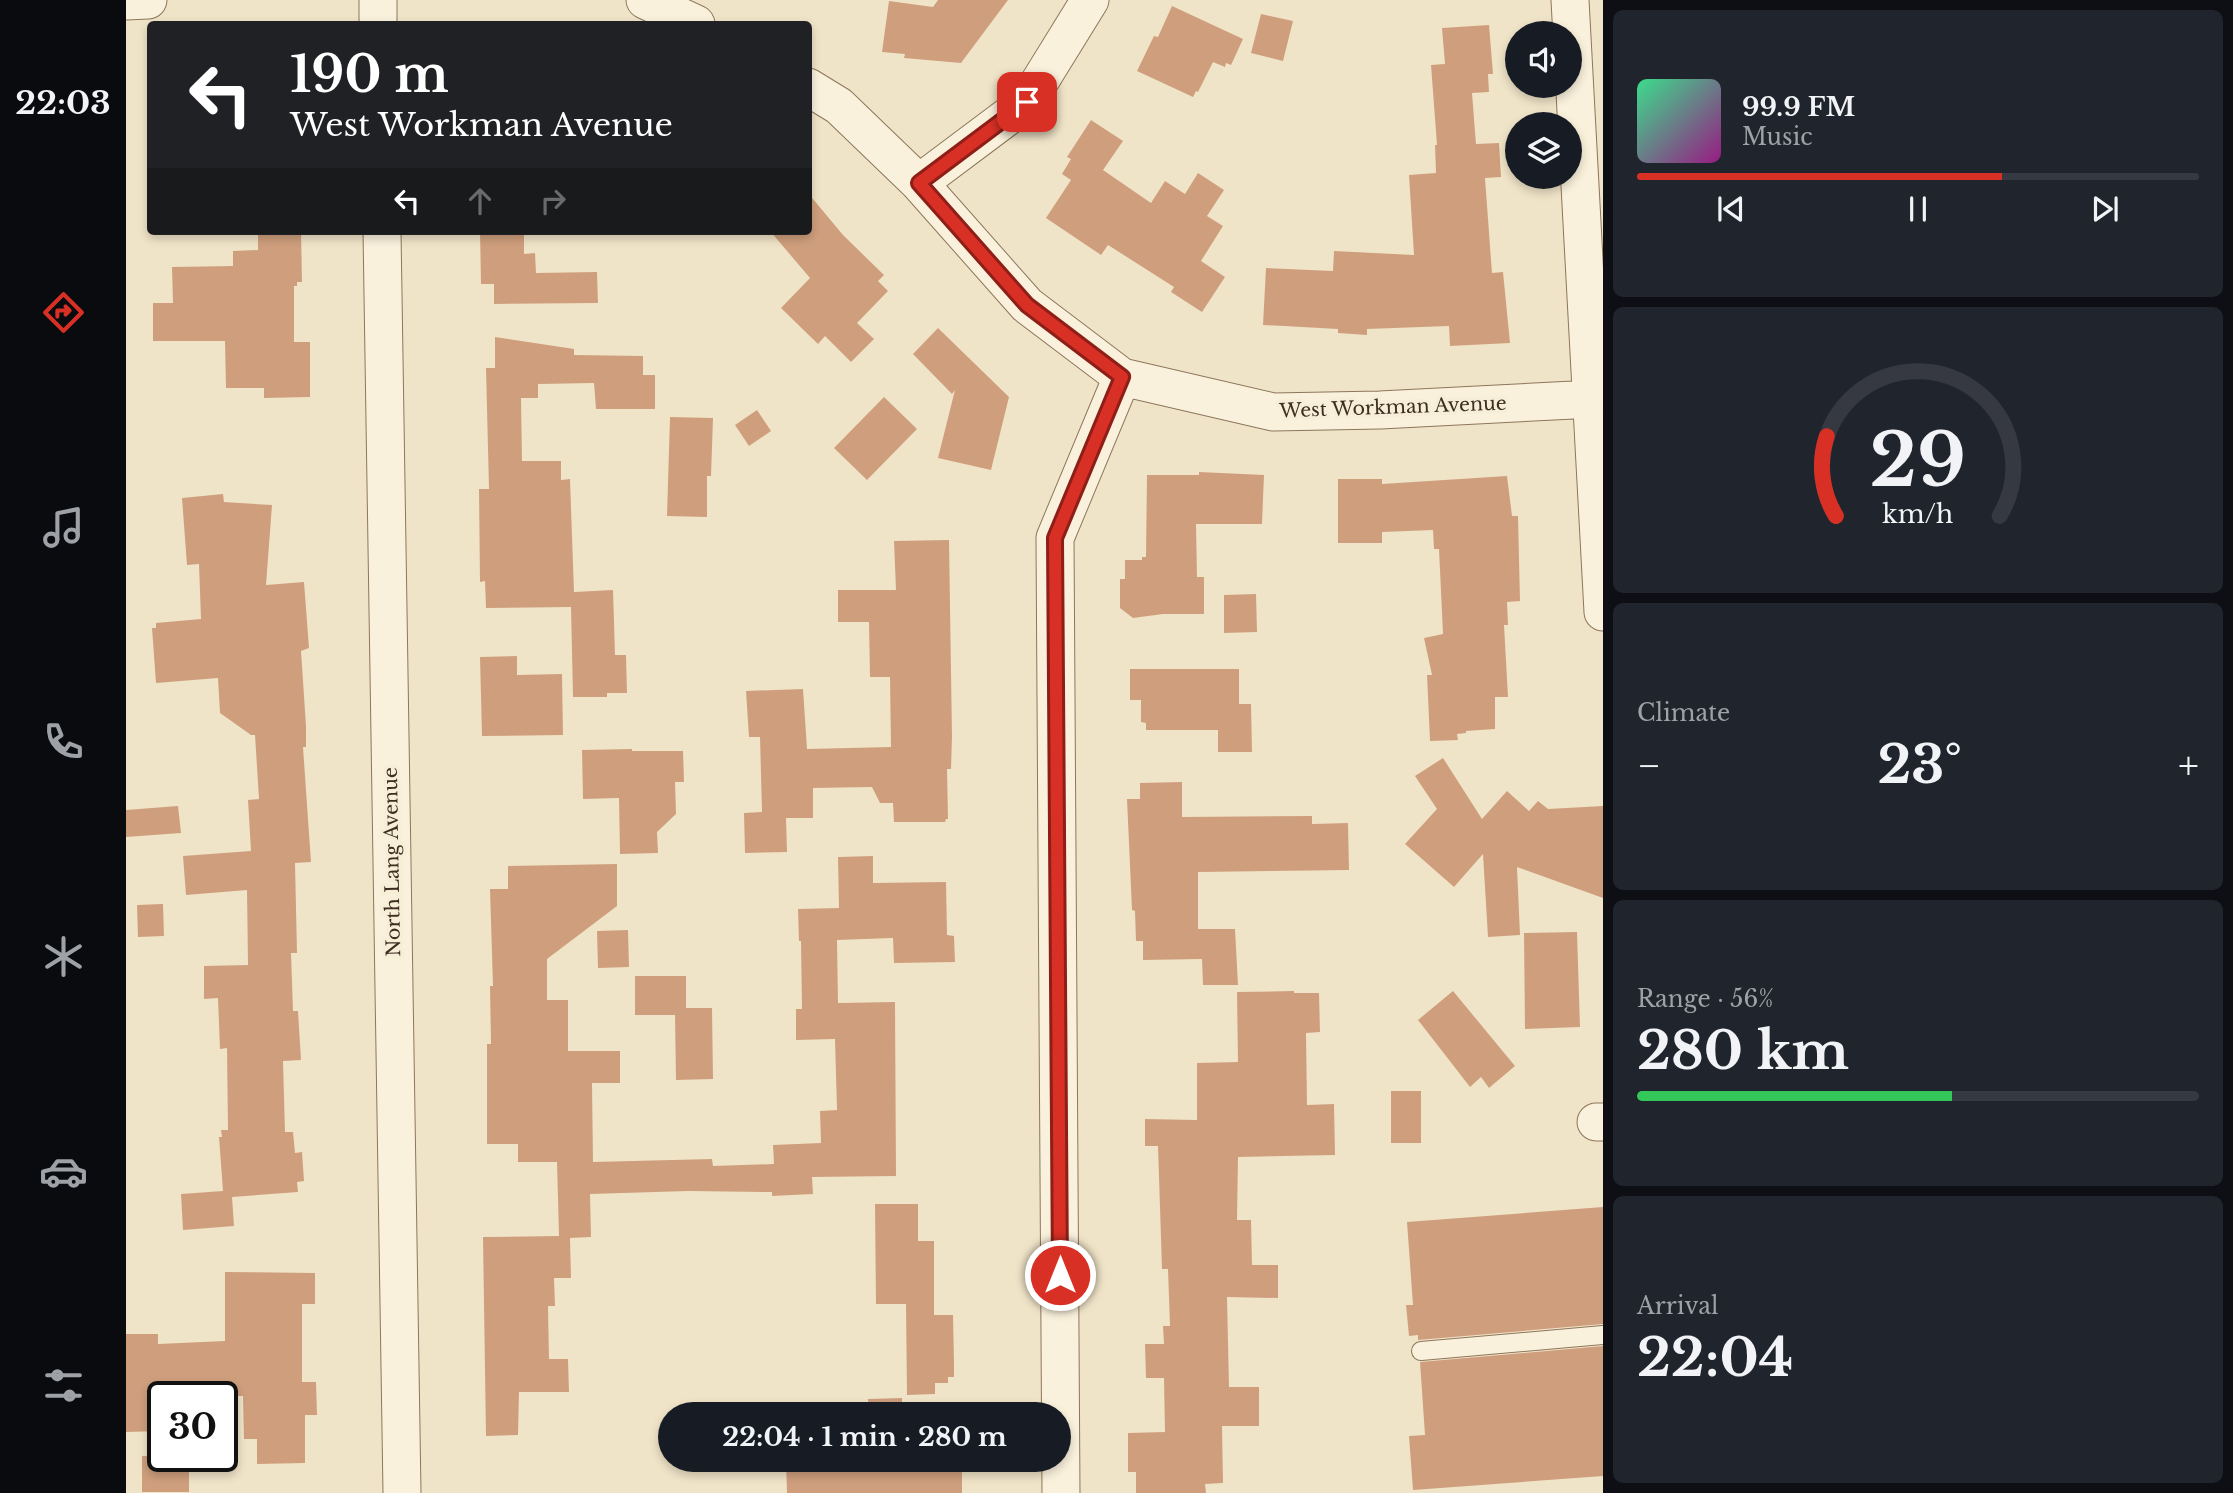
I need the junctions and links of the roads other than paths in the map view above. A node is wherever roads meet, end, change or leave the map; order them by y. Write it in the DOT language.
graph roads {
  1 [pos="148,0"];
  2 [pos="378,0"];
  3 [pos="645,0"];
  4 [pos="1090,0"];
  5 [pos="1570,0"];
  6 [pos="126,1"];
  7 [pos="378,21"];
  8 [pos="690,21"];
  9 [pos="812,89"];
  10 [pos="919,183"];
  11 [pos="382,235"];
  12 [pos="1122,377"];
  13 [pos="1593,399"];
  14 [pos="1603,612"];
  15 [pos="1603,1335"];
  16 [pos="1421,1351"];
  17 [pos="402,1493"];
  18 [pos="1061,1493"];
  1 -- 6 [label="street"];
  2 -- 7 [label="street"];
  3 -- 8 [label="street"];
  4 -- 10 [label="street"];
  5 -- 13 [label="street"];
  9 -- 10 [label="street, West Workman Avenue"];
  10 -- 12 [label="street, West Workman Avenue"];
  11 -- 17 [label="street, North Lang Avenue"];
  12 -- 13 [label="street, West Workman Avenue"];
  12 -- 18 [label="street"];
  13 -- 14 [label="street"];
  15 -- 16 [label="lane"];
}
